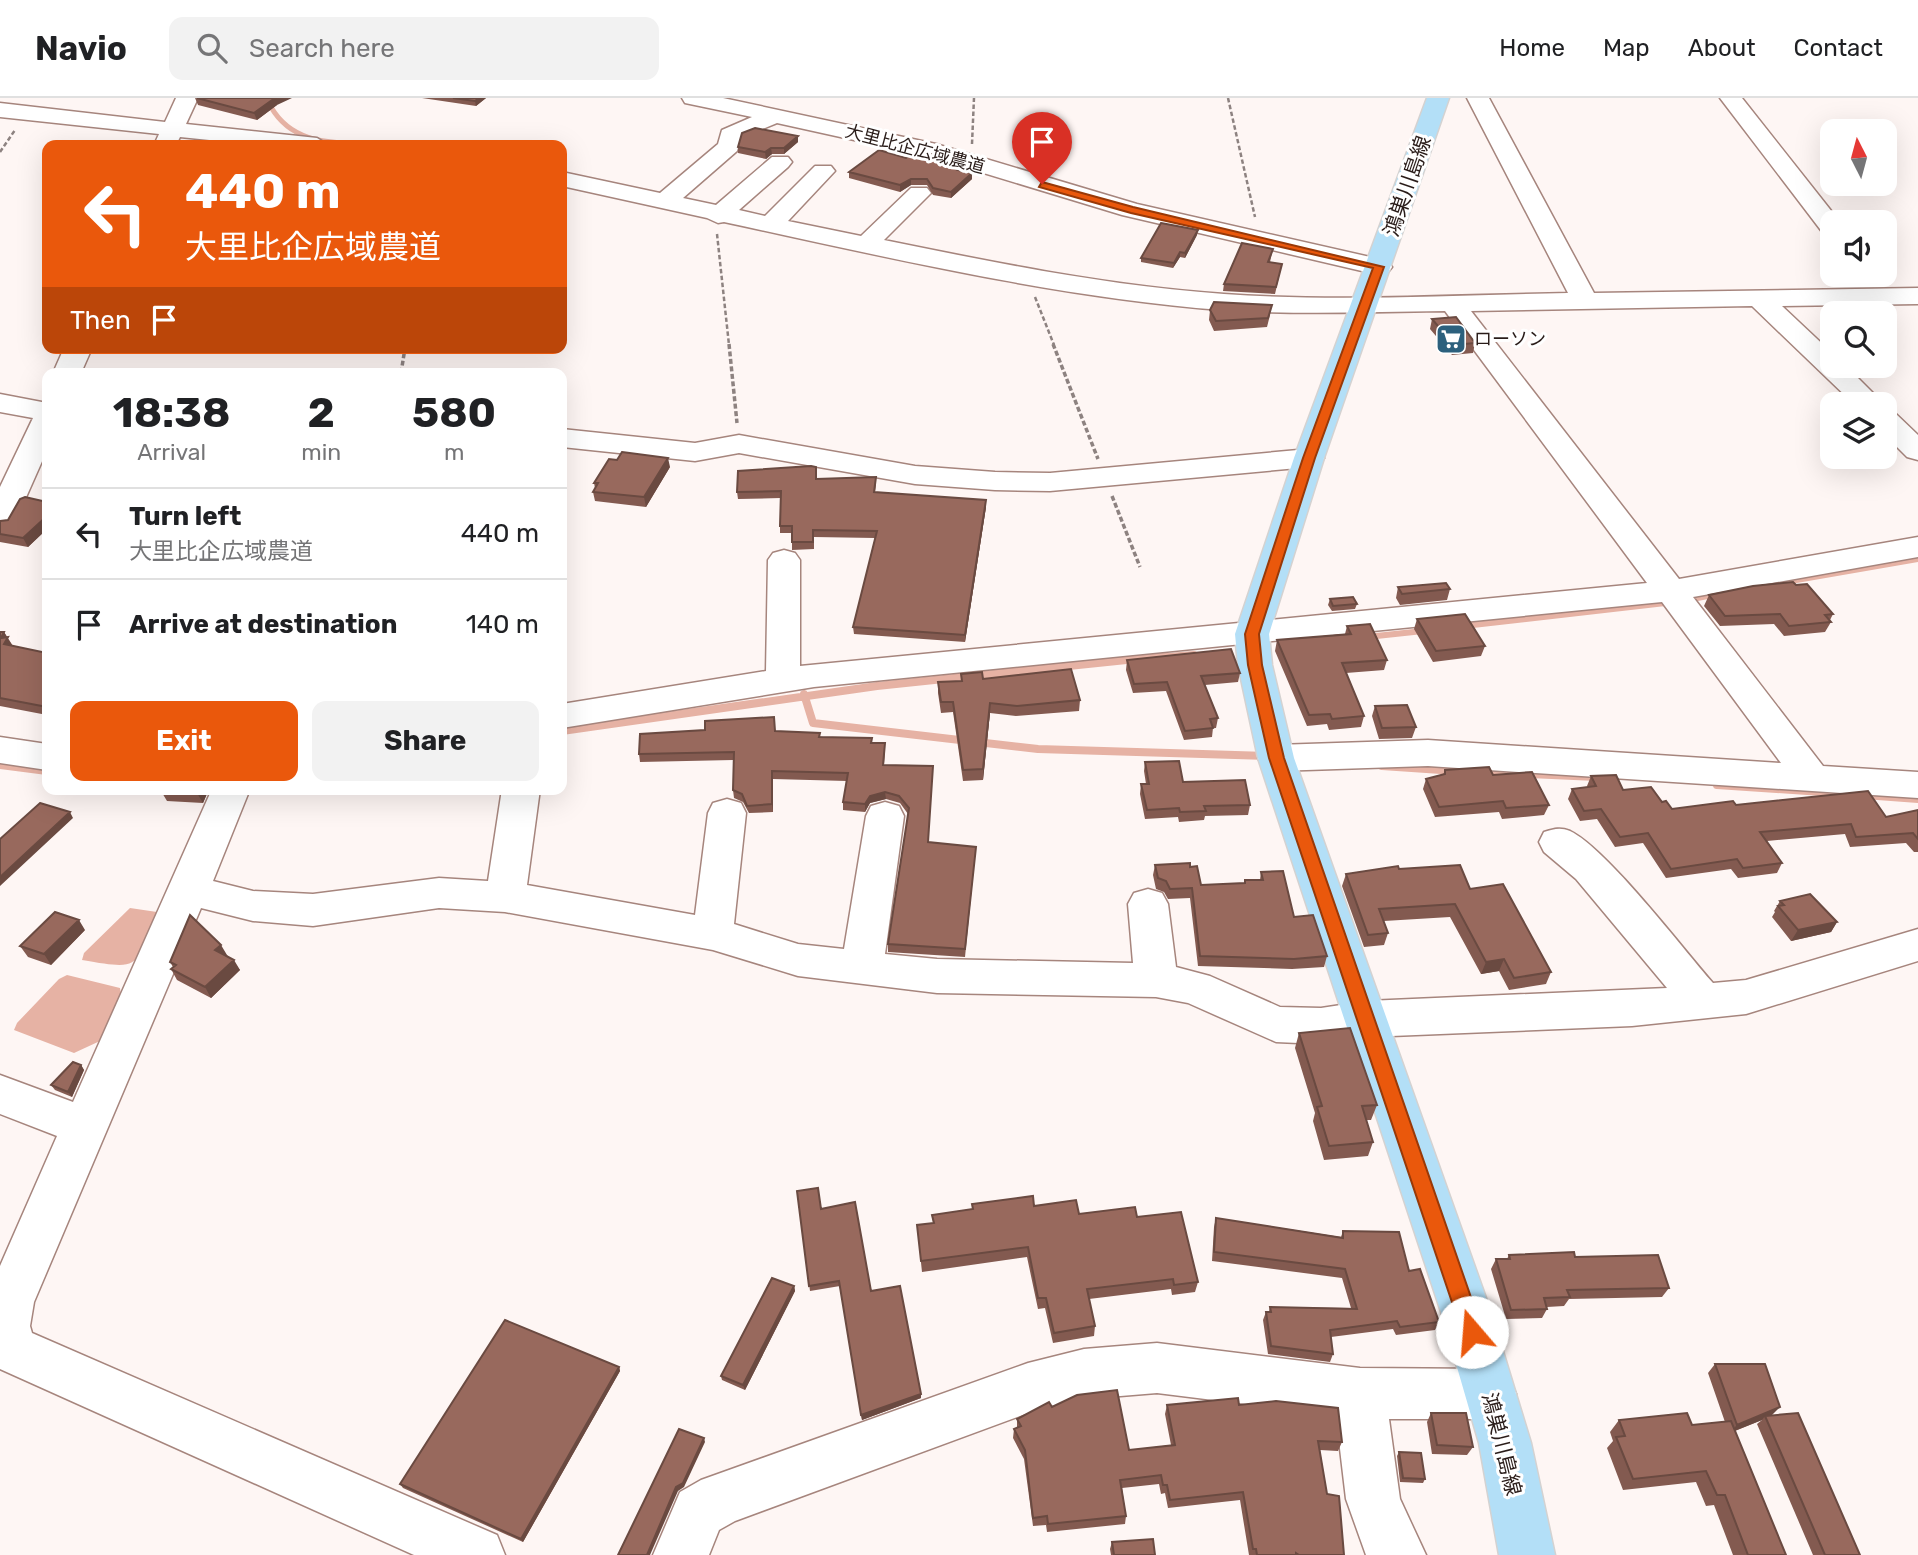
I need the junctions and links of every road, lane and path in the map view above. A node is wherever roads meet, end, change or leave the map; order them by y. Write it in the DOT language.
graph roads {
  1 [pos="187,98"];
  2 [pos="694,98"];
  3 [pos="974,98"];
  4 [pos="1228,98"];
  5 [pos="1438,98"];
  6 [pos="1478,98"];
  7 [pos="1731,98"];
  8 [pos="0,110"];
  9 [pos="774,116"];
  10 [pos="168,138"];
  11 [pos="211,140"];
  12 [pos="780,162"];
  13 [pos="971,162"];
  14 [pos="823,171"];
  15 [pos="567,180"];
  16 [pos="919,193"];
  17 [pos="663,202"];
  18 [pos="1820,213"];
  19 [pos="718,216"];
  20 [pos="769,226"];
  21 [pos="1260,239"];
  22 [pos="865,244"];
  23 [pos="1379,267"];
  24 [pos="1026,275"];
  25 [pos="1879,287"];
  26 [pos="1886,296"];
  27 [pos="1918,296"];
  28 [pos="1759,299"];
  29 [pos="1585,301"];
  30 [pos="1365,303"];
  31 [pos="1452,303"];
  32 [pos="1857,392"];
  33 [pos="0,403"];
  34 [pos="42,411"];
  35 [pos="42,430"];
  36 [pos="1897,431"];
  37 [pos="567,439"];
  38 [pos="740,444"];
  39 [pos="1918,451"];
  40 [pos="1309,458"];
  41 [pos="1105,477"];
  42 [pos="0,520"];
  43 [pos="1918,547"];
  44 [pos="784,560"];
  45 [pos="1140,567"];
  46 [pos="1672,591"];
  47 [pos="1252,634"];
  48 [pos="783,680"];
  49 [pos="567,715"];
  50 [pos="0,750"];
  51 [pos="42,756"];
  52 [pos="1276,758"];
  53 [pos="1814,780"];
  54 [pos="1918,785"];
  55 [pos="229,795"];
  56 [pos="520,795"];
  57 [pos="726,813"];
  58 [pos="885,816"];
  59 [pos="1558,842"];
  60 [pos="189,890"];
  61 [pos="505,897"];
  62 [pos="1148,904"];
  63 [pos="713,934"];
  64 [pos="1918,944"];
  65 [pos="862,968"];
  66 [pos="1156,980"];
  67 [pos="1704,1002"];
  68 [pos="1367,1019"];
  69 [pos="0,1094"];
  70 [pos="82,1131"];
  71 [pos="1360,1393"];
  72 [pos="1490,1394"];
  73 [pos="477,1555"];
  74 [pos="681,1555"];
  75 [pos="1398,1555"];
  76 [pos="1527,1555"];
  1 -- 10 [label="street"];
  2 -- 9 [label="street, 大里比企広域農道"];
  3 -- 13 [label="path"];
  4 -- 21 [label="path"];
  5 -- 23 [label="main road, 鴻巣川島線"];
  6 -- 29 [label="street"];
  7 -- 18 [label="street"];
  8 -- 10 [label="street"];
  9 -- 13 [label="street, 大里比企広域農道"];
  9 -- 17 [label="street"];
  10 -- 11 [label="street"];
  12 -- 19 [label="street"];
  13 -- 21 [label="street, 大里比企広域農道"];
  14 -- 20 [label="street"];
  15 -- 17 [label="street"];
  16 -- 22 [label="street"];
  17 -- 19 [label="street"];
  19 -- 20 [label="street"];
  19 -- 38 [label="path"];
  20 -- 22 [label="street"];
  21 -- 23 [label="street, 大里比企広域農道"];
  22 -- 24 [label="street"];
  23 -- 30 [label="main road, 鴻巣川島線"];
  24 -- 30 [label="street"];
  24 -- 41 [label="path"];
  25 -- 26 [label="street"];
  26 -- 27 [label="street"];
  26 -- 28 [label="street"];
  28 -- 29 [label="street"];
  28 -- 32 [label="street"];
  29 -- 31 [label="street"];
  30 -- 31 [label="street"];
  30 -- 40 [label="main road, 鴻巣川島線"];
  31 -- 46 [label="street"];
  33 -- 34 [label="street"];
  35 -- 42 [label="street"];
  36 -- 39 [label="street"];
  37 -- 38 [label="street"];
  38 -- 41 [label="street"];
  40 -- 41 [label="street"];
  40 -- 47 [label="main road, 鴻巣川島線"];
  41 -- 45 [label="path"];
  43 -- 46 [label="street"];
  44 -- 48 [label="street"];
  46 -- 47 [label="street"];
  46 -- 53 [label="street"];
  47 -- 48 [label="street"];
  47 -- 52 [label="main road, 鴻巣川島線"];
  48 -- 49 [label="street"];
  50 -- 51 [label="street"];
  52 -- 53 [label="street"];
  52 -- 68 [label="main road, 鴻巣川島線"];
  53 -- 54 [label="street"];
  55 -- 60 [label="street"];
  56 -- 61 [label="street"];
  57 -- 63 [label="street"];
  58 -- 65 [label="street"];
  59 -- 67 [label="street"];
  60 -- 61 [label="street"];
  60 -- 70 [label="street"];
  61 -- 63 [label="street"];
  62 -- 66 [label="street"];
  63 -- 65 [label="street"];
  64 -- 67 [label="street"];
  65 -- 66 [label="street"];
  66 -- 68 [label="street"];
  67 -- 68 [label="street"];
  68 -- 72 [label="main road, 鴻巣川島線"];
  69 -- 70 [label="street"];
  70 -- 73 [label="street"];
  71 -- 72 [label="street"];
  71 -- 74 [label="street"];
  71 -- 75 [label="street"];
  72 -- 76 [label="main road, 鴻巣川島線"];
}
